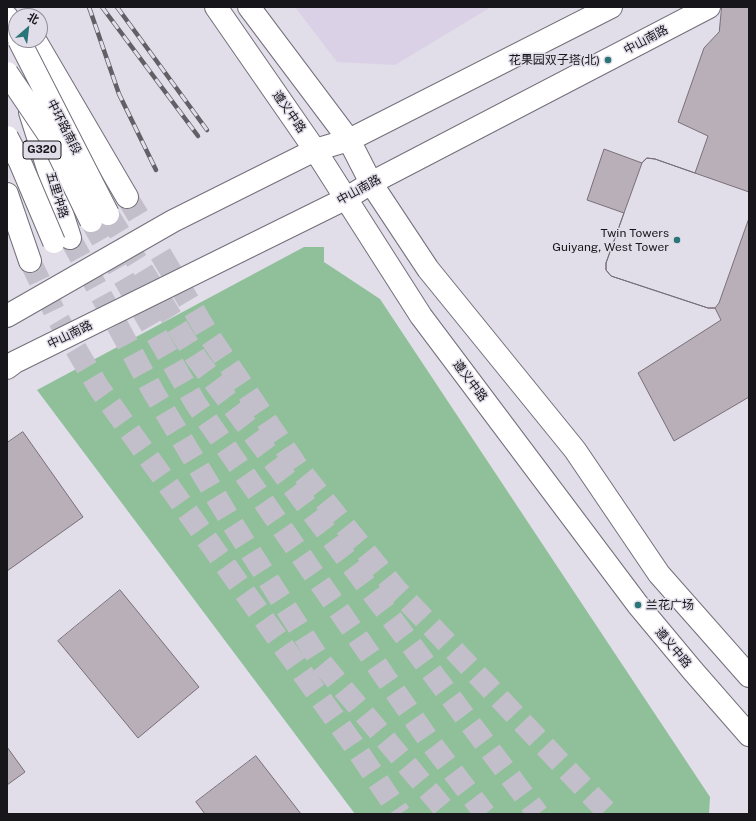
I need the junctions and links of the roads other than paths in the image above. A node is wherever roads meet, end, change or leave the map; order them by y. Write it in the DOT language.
graph roads {
  1 [pos="216,7"];
  2 [pos="249,7"];
  3 [pos="611,7"];
  4 [pos="709,7"];
  5 [pos="23,48"];
  6 [pos="26,48"];
  7 [pos="41,48"];
  8 [pos="7,64"];
  9 [pos="7,73"];
  10 [pos="37,75"];
  11 [pos="7,137"];
  12 [pos="349,140"];
  13 [pos="315,150"];
  14 [pos="371,183"];
  15 [pos="7,194"];
  16 [pos="127,197"];
  17 [pos="347,198"];
  18 [pos="30,260"];
  19 [pos="7,316"];
  20 [pos="7,368"];
  21 [pos="749,676"];
  22 [pos="749,735"];
  1 -- 13 [label="main road, 遵义中路"];
  2 -- 12 [label="main road"];
  3 -- 12 [label="main road"];
  4 -- 14 [label="main road, 中山南路"];
  5 -- 10 [label="main road, 中环路南段, bridge"];
  6 -- 10 [label="main road, bridge"];
  7 -- 16 [label="main road"];
  8 -- 11 [label="main road, 五里冲路 / G320, bridge"];
  9 -- 10 [label="main road, 中环路南段, bridge"];
  12 -- 13 [label="main road"];
  12 -- 14 [label="main road"];
  13 -- 17 [label="main road, 遵义中路"];
  13 -- 19 [label="main road"];
  14 -- 17 [label="main road, 中山南路"];
  14 -- 21 [label="main road"];
  15 -- 18 [label="main road"];
  17 -- 20 [label="main road, 中山南路"];
  17 -- 22 [label="main road, 遵义中路"];
}
